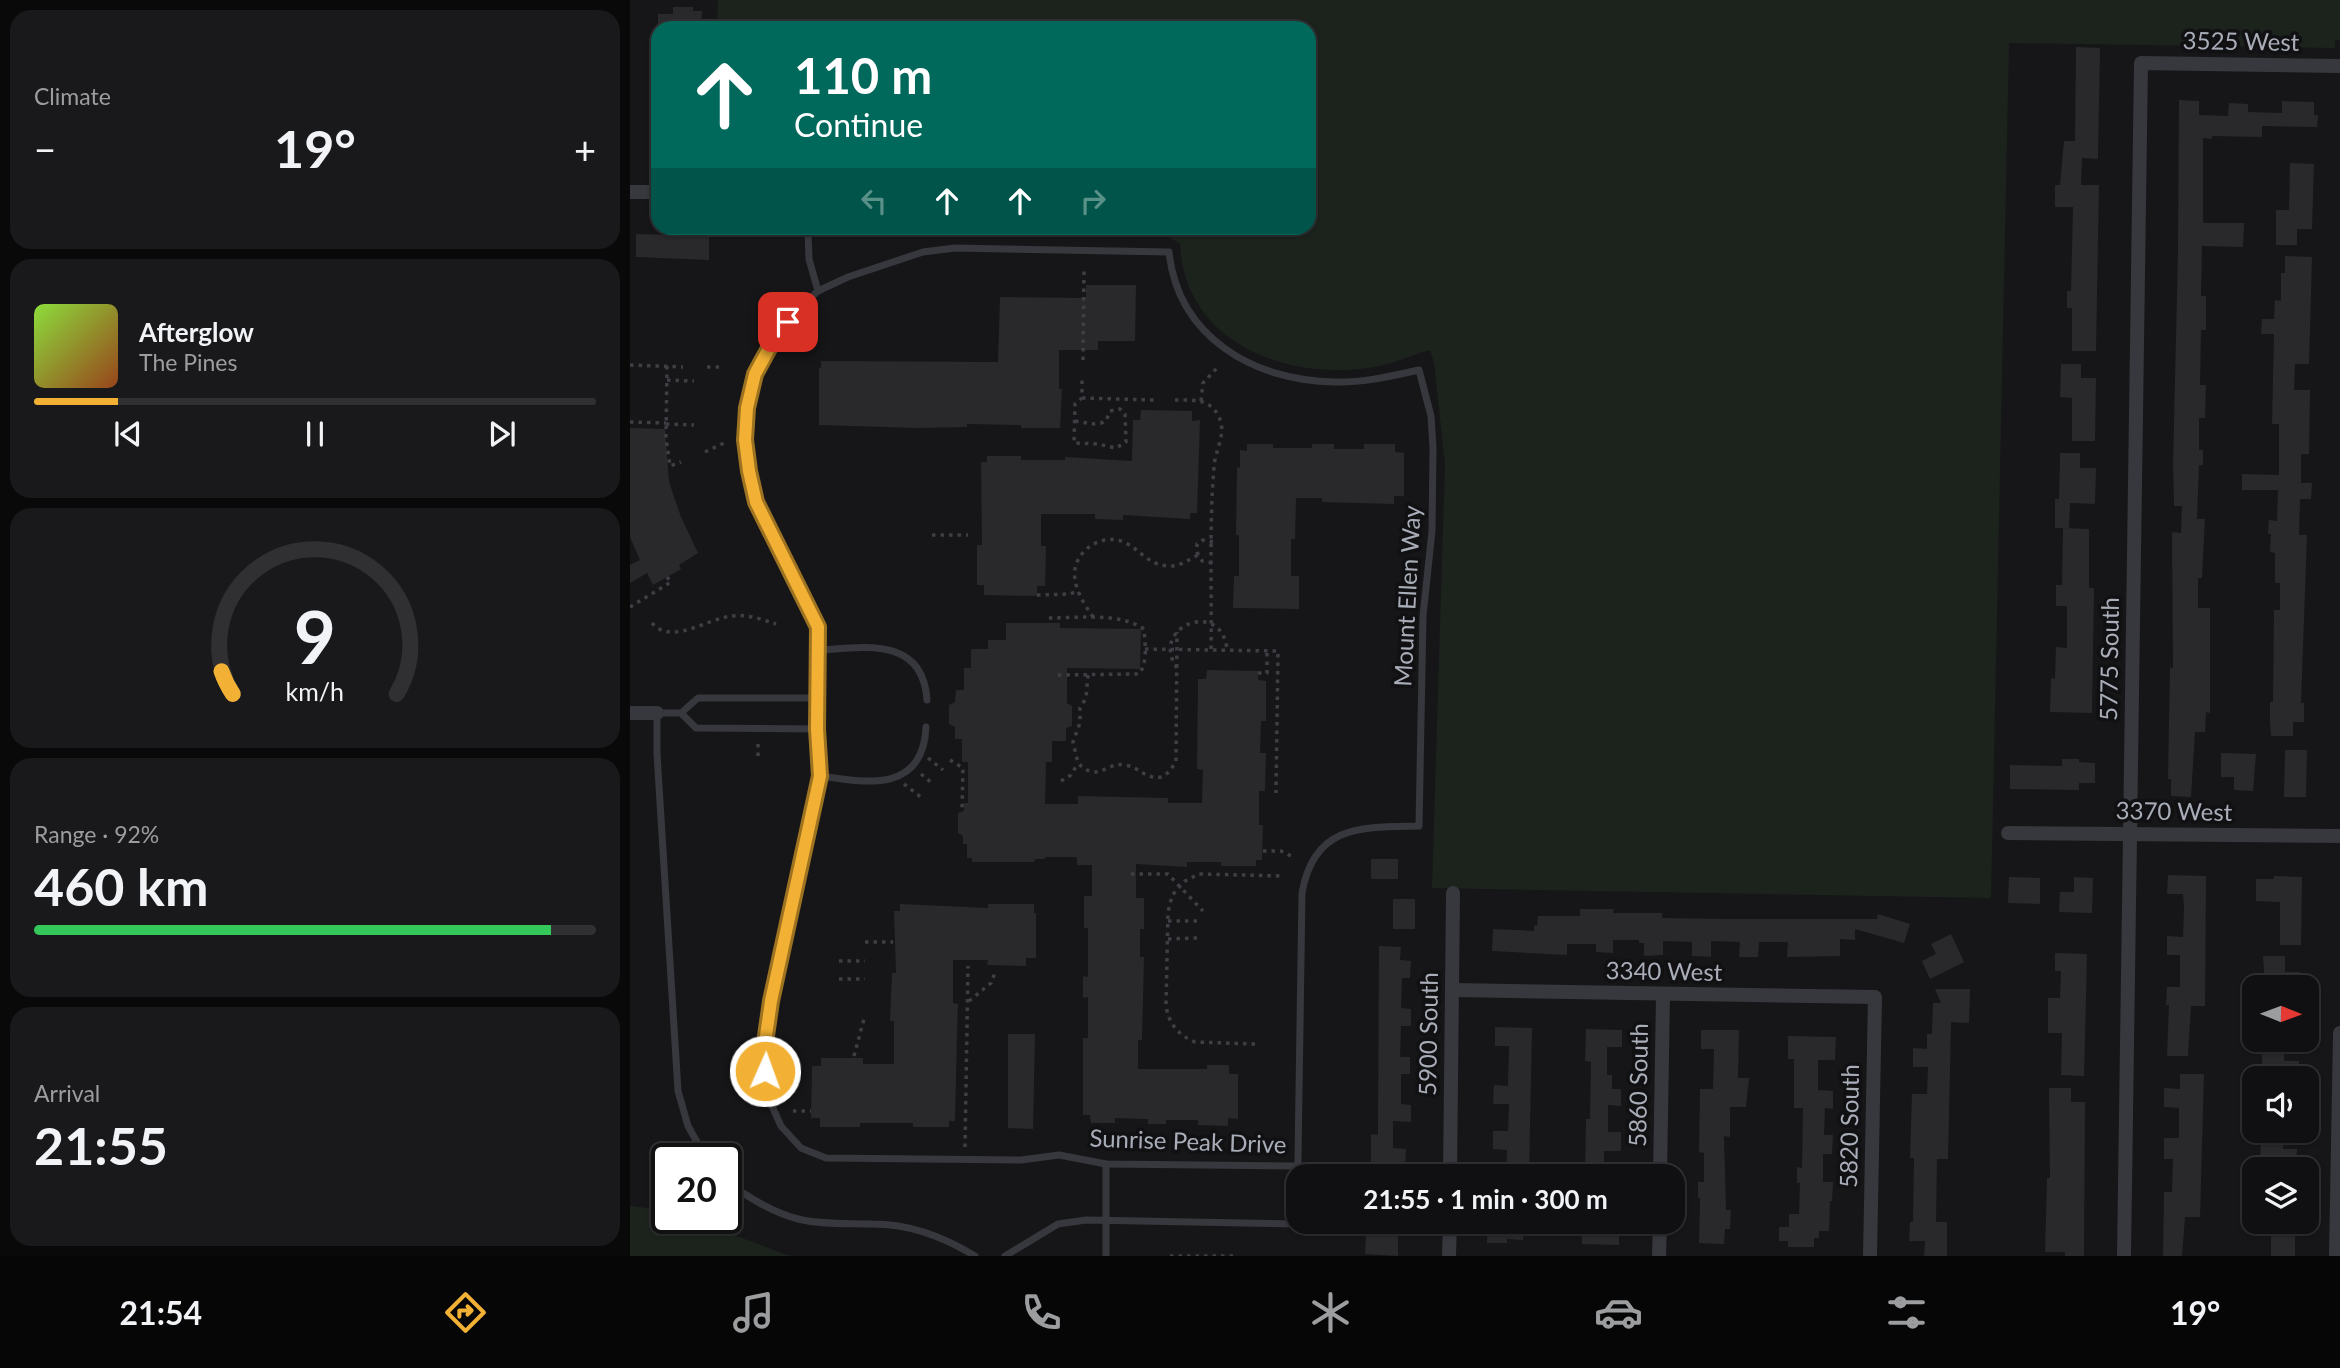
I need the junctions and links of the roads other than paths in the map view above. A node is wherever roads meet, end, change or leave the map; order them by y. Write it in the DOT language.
graph roads {
  1 [pos="2141,63"];
  2 [pos="2340,66"];
  3 [pos="630,192"];
  4 [pos="651,192"];
  5 [pos="808,235"];
  6 [pos="818,291"];
  7 [pos="820,650"];
  8 [pos="817,698"];
  9 [pos="927,700"];
  10 [pos="630,713"];
  11 [pos="657,713"];
  12 [pos="681,713"];
  13 [pos="926,727"];
  14 [pos="817,729"];
  15 [pos="820,776"];
  16 [pos="1419,826"];
  17 [pos="2008,833"];
  18 [pos="2131,834"];
  19 [pos="2340,836"];
  20 [pos="1453,893"];
  21 [pos="1453,990"];
  22 [pos="1663,995"];
  23 [pos="1875,997"];
  24 [pos="2340,1033"];
  25 [pos="698,1143"];
  26 [pos="1106,1164"];
  27 [pos="1297,1164"];
  28 [pos="1450,1164"];
  29 [pos="1660,1164"];
  30 [pos="1286,1166"];
  31 [pos="742,1192"];
  32 [pos="1107,1220"];
  33 [pos="1286,1224"];
  34 [pos="1450,1234"];
  35 [pos="1660,1234"];
  36 [pos="975,1256"];
  37 [pos="1005,1256"];
  38 [pos="1106,1256"];
  39 [pos="1449,1256"];
  40 [pos="1659,1256"];
  41 [pos="1870,1256"];
  42 [pos="2124,1256"];
  43 [pos="2336,1256"];
  1 -- 2 [label="street, 3525 West"];
  1 -- 18 [label="street, 5775 South"];
  3 -- 4 [label="street"];
  5 -- 6 [label="lane"];
  6 -- 7 [label="lane"];
  6 -- 16 [label="lane, Mount Ellen Way"];
  7 -- 8 [label="lane"];
  7 -- 9 [label="lane"];
  8 -- 12 [label="lane"];
  8 -- 14 [label="lane"];
  10 -- 11 [label="street"];
  11 -- 12 [label="lane"];
  11 -- 25 [label="lane"];
  12 -- 14 [label="lane"];
  13 -- 15 [label="lane"];
  14 -- 15 [label="lane"];
  15 -- 26 [label="lane, Sunrise Peak Drive"];
  16 -- 27 [label="lane, Sunrise Peak Drive"];
  17 -- 18 [label="street, 3370 West"];
  18 -- 19 [label="street, 3370 West"];
  18 -- 42 [label="street, 5775 South"];
  20 -- 21 [label="street, 5900 South"];
  21 -- 22 [label="street, 3340 West"];
  21 -- 28 [label="street, 5900 South"];
  22 -- 23 [label="street, 3340 West"];
  22 -- 29 [label="street, 5860 South"];
  23 -- 41 [label="street, 5820 South"];
  24 -- 43 [label="street"];
  26 -- 30 [label="lane, Sunrise Peak Drive"];
  26 -- 32 [label="lane"];
  31 -- 36 [label="lane"];
  32 -- 33 [label="lane"];
  32 -- 37 [label="lane"];
  32 -- 38 [label="lane"];
  34 -- 39 [label="street"];
  35 -- 40 [label="street"];
}
